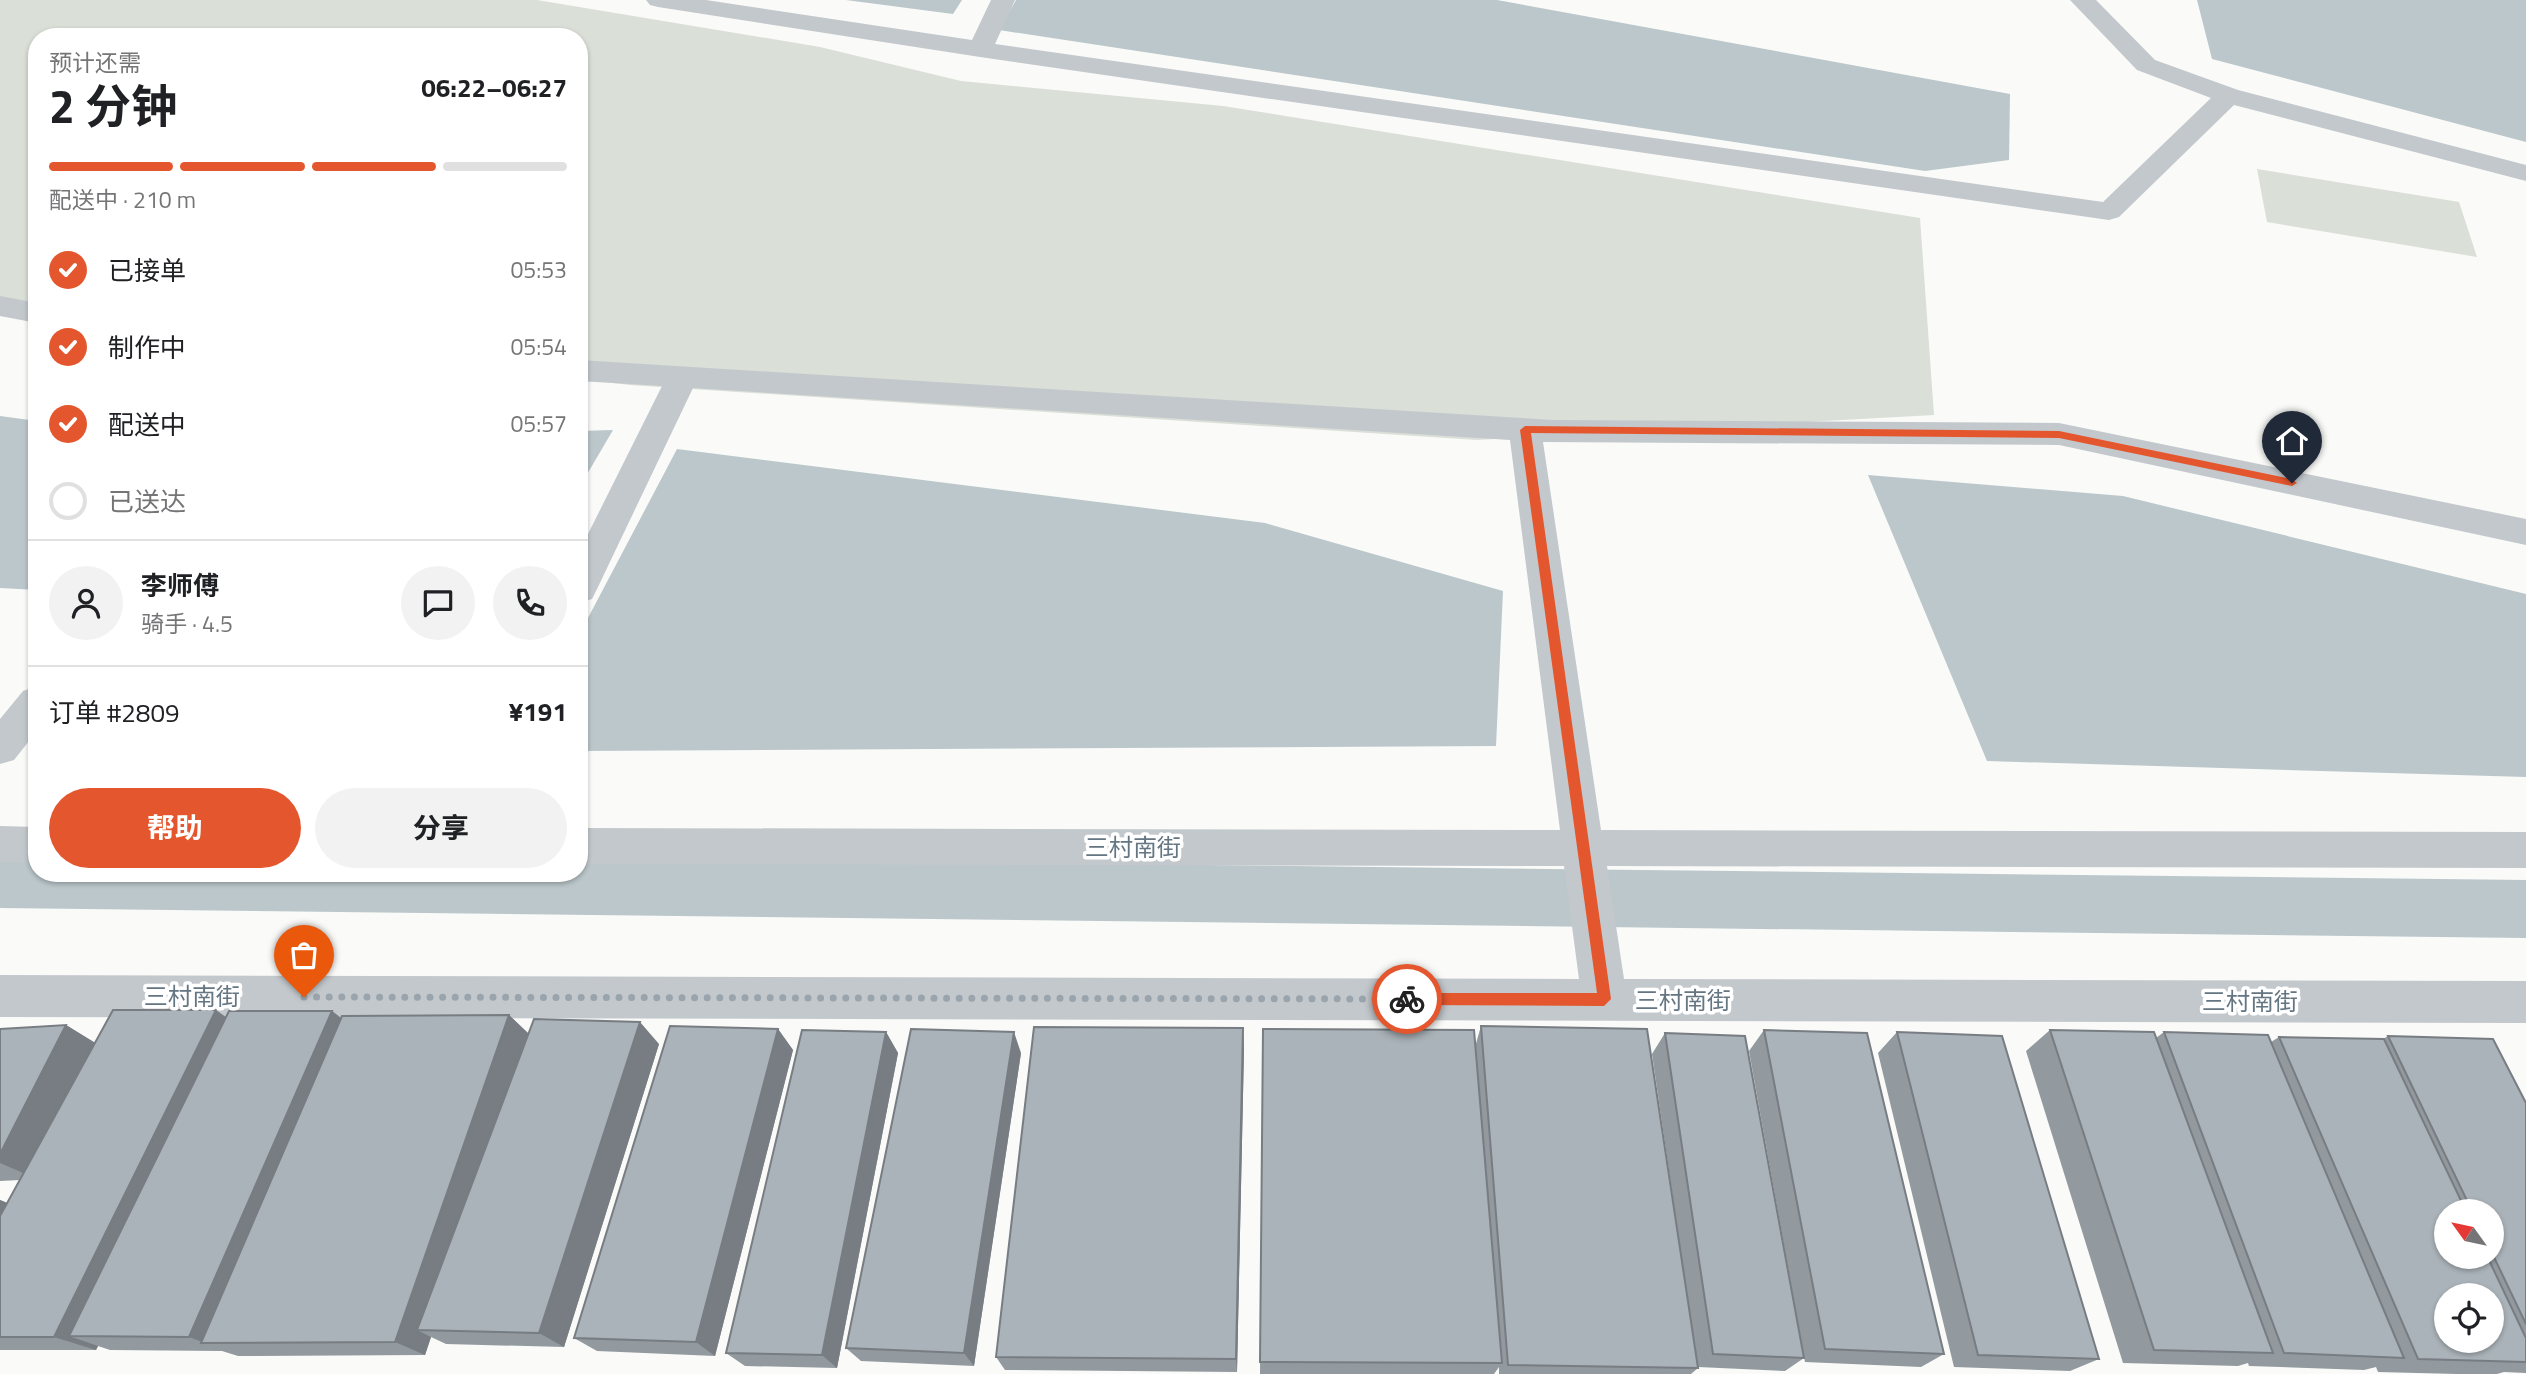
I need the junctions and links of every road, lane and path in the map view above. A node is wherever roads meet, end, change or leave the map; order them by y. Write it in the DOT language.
graph roads {
  1 [pos="658,0"];
  2 [pos="1003,0"];
  3 [pos="2082,0"];
  4 [pos="981,49"];
  5 [pos="2229,96"];
  6 [pos="2526,173"];
  7 [pos="0,306"];
  8 [pos="28,311"];
  9 [pos="588,371"];
  10 [pos="682,377"];
  11 [pos="1525,430"];
  12 [pos="2526,531"];
  13 [pos="588,570"];
  14 [pos="28,713"];
  15 [pos="0,748"];
  16 [pos="0,845"];
  17 [pos="28,845"];
  18 [pos="588,846"];
  19 [pos="2526,850"];
  20 [pos="1587,880"];
  21 [pos="0,996"];
  22 [pos="1604,999"];
  23 [pos="2526,1002"];
  1 -- 4 [label="street"];
  2 -- 4 [label="street"];
  3 -- 5 [label="street"];
  4 -- 5 [label="street"];
  5 -- 6 [label="street"];
  7 -- 8 [label="street"];
  9 -- 10 [label="street"];
  10 -- 11 [label="street"];
  10 -- 13 [label="street"];
  11 -- 12 [label="street"];
  11 -- 20 [label="street"];
  14 -- 15 [label="street"];
  16 -- 17 [label="street"];
  18 -- 20 [label="street, 三村南街"];
  19 -- 20 [label="street, 三村南街"];
  20 -- 22 [label="street"];
  21 -- 22 [label="street, 三村南街"];
  22 -- 23 [label="street, 三村南街"];
}
